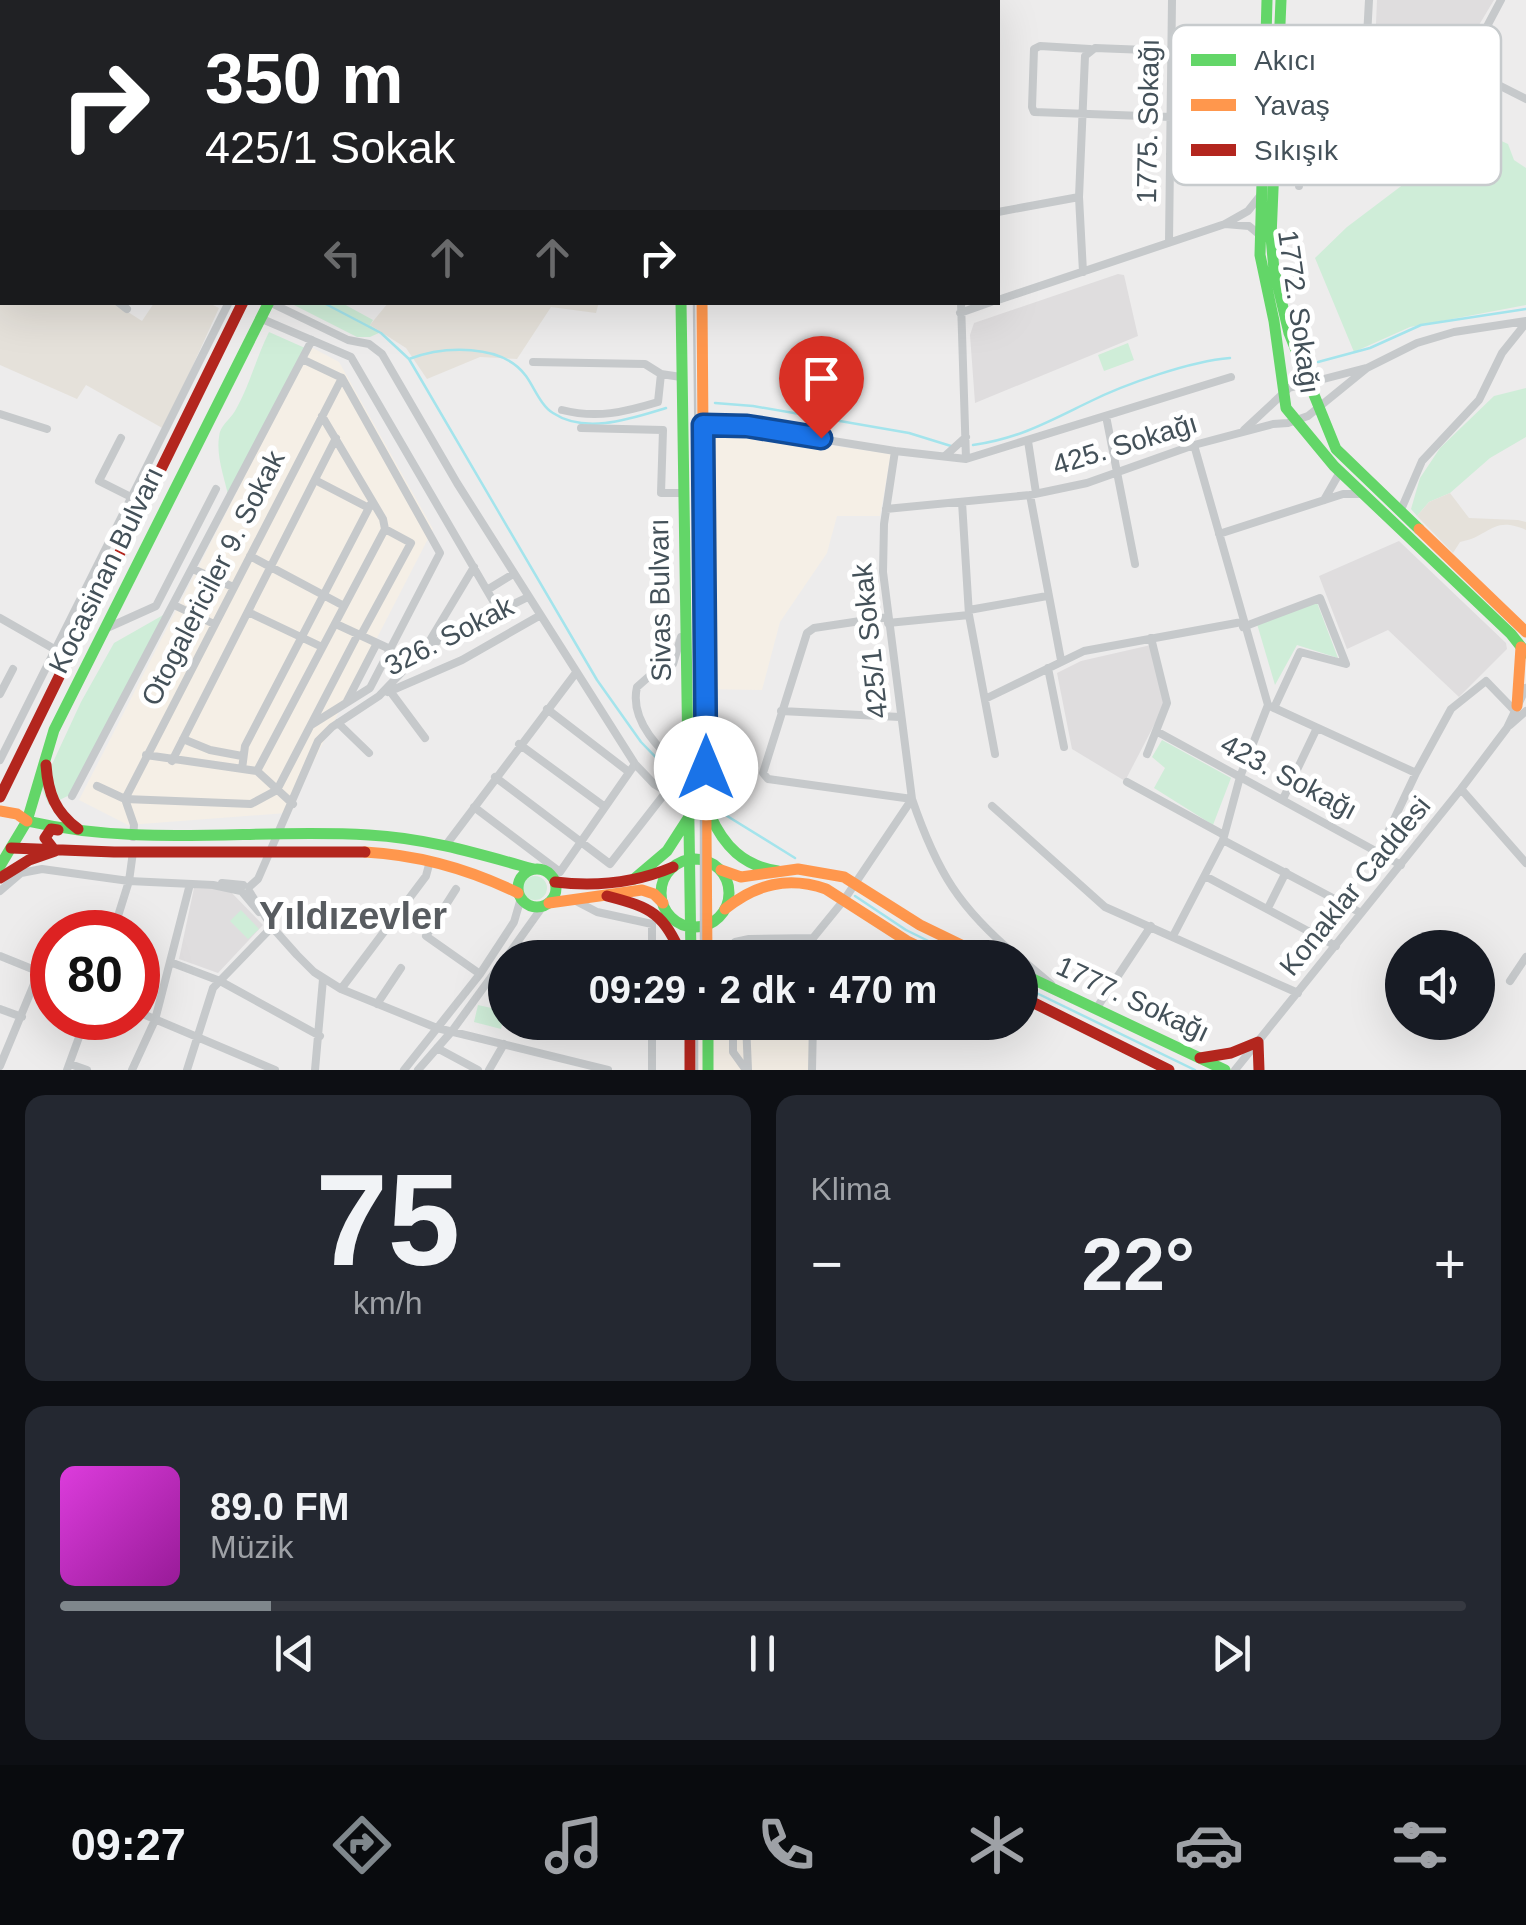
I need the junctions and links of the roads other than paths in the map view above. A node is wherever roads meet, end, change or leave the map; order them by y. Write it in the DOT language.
graph roads {
  1 [pos="1267,0"];
  2 [pos="1281,0"];
  3 [pos="1369,0"];
  4 [pos="1501,0"];
  5 [pos="1266,25"];
  6 [pos="1280,25"];
  7 [pos="1368,25"];
  8 [pos="1488,25"];
  9 [pos="1090,49"];
  10 [pos="1171,51"];
  11 [pos="1501,85"];
  12 [pos="1526,87"];
  13 [pos="1524,98"];
  14 [pos="1082,115"];
  15 [pos="1171,118"];
  16 [pos="1170,154"];
  17 [pos="1261,185"];
  18 [pos="1273,185"];
  19 [pos="1261,194"];
  20 [pos="1079,197"];
  21 [pos="1000,212"];
  22 [pos="1225,224"];
  23 [pos="1260,236"];
  24 [pos="1169,242"];
  25 [pos="1083,272"];
  26 [pos="1000,300"];
  27 [pos="122,305"];
  28 [pos="237,305"];
  29 [pos="268,305"];
  30 [pos="276,305"];
  31 [pos="682,305"];
  32 [pos="702,305"];
  33 [pos="960,305"];
  34 [pos="985,305"];
  35 [pos="127,308"];
  36 [pos="960,313"];
  37 [pos="261,319"];
  38 [pos="1526,322"];
  39 [pos="312,340"];
  40 [pos="354,341"];
  41 [pos="347,356"];
  42 [pos="302,359"];
  43 [pos="534,362"];
  44 [pos="1368,368"];
  45 [pos="661,374"];
  46 [pos="1231,377"];
  47 [pos="342,378"];
  48 [pos="682,378"];
  49 [pos="1309,382"];
  50 [pos="1282,395"];
  51 [pos="1318,408"];
  52 [pos="562,410"];
  53 [pos="0,414"];
  54 [pos="322,416"];
  55 [pos="1106,416"];
  56 [pos="1295,420"];
  57 [pos="703,425"];
  58 [pos="47,428"];
  59 [pos="581,428"];
  60 [pos="1241,433"];
  61 [pos="966,437"];
  62 [pos="121,438"];
  63 [pos="336,438"];
  64 [pos="1028,442"];
  65 [pos="1194,445"];
  66 [pos="895,451"];
  67 [pos="945,456"];
  68 [pos="966,459"];
  69 [pos="1117,472"];
  70 [pos="1340,472"];
  71 [pos="314,480"];
  72 [pos="216,489"];
  73 [pos="683,494"];
  74 [pos="1033,494"];
  75 [pos="1362,494"];
  76 [pos="132,498"];
  77 [pos="1324,500"];
  78 [pos="962,502"];
  79 [pos="370,505"];
  80 [pos="886,510"];
  81 [pos="1400,512"];
  82 [pos="385,530"];
  83 [pos="1219,534"];
  84 [pos="250,556"];
  85 [pos="1136,564"];
  86 [pos="271,565"];
  87 [pos="193,568"];
  88 [pos="474,568"];
  89 [pos="513,574"];
  90 [pos="233,587"];
  91 [pos="487,590"];
  92 [pos="324,595"];
  93 [pos="528,596"];
  94 [pos="1047,596"];
  95 [pos="228,598"];
  96 [pos="174,605"];
  97 [pos="344,606"];
  98 [pos="248,610"];
  99 [pos="500,610"];
  100 [pos="969,612"];
  101 [pos="540,616"];
  102 [pos="0,618"];
  103 [pos="888,620"];
  104 [pos="214,624"];
  105 [pos="336,624"];
  106 [pos="1242,624"];
  107 [pos="685,625"];
  108 [pos="104,629"];
  109 [pos="1526,632"];
  110 [pos="359,634"];
  111 [pos="302,637"];
  112 [pos="1152,638"];
  113 [pos="378,643"];
  114 [pos="322,647"];
  115 [pos="426,647"];
  116 [pos="390,649"];
  117 [pos="56,650"];
  118 [pos="1523,650"];
  119 [pos="1061,660"];
  120 [pos="1048,668"];
  121 [pos="7,672"];
  122 [pos="575,674"];
  123 [pos="1526,688"];
  124 [pos="390,691"];
  125 [pos="0,694"];
  126 [pos="379,696"];
  127 [pos="985,699"];
  128 [pos="346,703"];
  129 [pos="1271,707"];
  130 [pos="548,709"];
  131 [pos="781,711"];
  132 [pos="1521,713"];
  133 [pos="900,717"];
  134 [pos="338,723"];
  135 [pos="311,725"];
  136 [pos="1316,730"];
  137 [pos="1156,731"];
  138 [pos="425,738"];
  139 [pos="183,739"];
  140 [pos="519,744"];
  141 [pos="1064,747"];
  142 [pos="369,753"];
  143 [pos="995,754"];
  144 [pos="1146,754"];
  145 [pos="146,755"];
  146 [pos="242,756"];
  147 [pos="45,757"];
  148 [pos="0,760"];
  149 [pos="172,760"];
  150 [pos="16,764"];
  151 [pos="632,768"];
  152 [pos="242,769"];
  153 [pos="257,771"];
  154 [pos="687,772"];
  155 [pos="1416,773"];
  156 [pos="496,777"];
  157 [pos="1240,777"];
  158 [pos="38,778"];
  159 [pos="1128,782"];
  160 [pos="97,786"];
  161 [pos="1461,789"];
  162 [pos="277,790"];
  163 [pos="666,792"];
  164 [pos="72,796"];
  165 [pos="0,797"];
  166 [pos="125,799"];
  167 [pos="912,799"];
  168 [pos="1282,799"];
  169 [pos="293,804"];
  170 [pos="687,804"];
  171 [pos="707,806"];
  172 [pos="992,806"];
  173 [pos="474,807"];
  174 [pos="605,807"];
  175 [pos="0,811"];
  176 [pos="687,820"];
  177 [pos="28,821"];
  178 [pos="67,830"];
  179 [pos="81,832"];
  180 [pos="277,835"];
  181 [pos="133,837"];
  182 [pos="1223,837"];
  183 [pos="581,842"];
  184 [pos="446,846"];
  185 [pos="6,847"];
  186 [pos="269,850"];
  187 [pos="56,851"];
  188 [pos="1379,851"];
  189 [pos="132,852"];
  190 [pos="1524,856"];
  191 [pos="688,860"];
  192 [pos="706,860"];
  193 [pos="430,862"];
  194 [pos="1401,864"];
  195 [pos="0,866"];
  196 [pos="673,868"];
  197 [pos="533,869"];
  198 [pos="721,870"];
  199 [pos="778,872"];
  200 [pos="1286,872"];
  201 [pos="556,876"];
  202 [pos="1204,876"];
  203 [pos="0,878"];
  204 [pos="634,879"];
  205 [pos="130,881"];
  206 [pos="853,882"];
  207 [pos="190,884"];
  208 [pos="456,888"];
  209 [pos="245,889"];
  210 [pos="0,891"];
  211 [pos="520,896"];
  212 [pos="607,896"];
  213 [pos="572,900"];
  214 [pos="844,900"];
  215 [pos="663,903"];
  216 [pos="546,904"];
  217 [pos="1268,908"];
  218 [pos="120,910"];
  219 [pos="724,911"];
  220 [pos="1362,912"];
  221 [pos="707,924"];
  222 [pos="690,926"];
  223 [pos="1150,926"];
  224 [pos="272,927"];
  225 [pos="1173,936"];
  226 [pos="814,938"];
  227 [pos="750,939"];
  228 [pos="519,940"];
  229 [pos="652,940"];
  230 [pos="674,940"];
  231 [pos="690,940"];
  232 [pos="708,940"];
  233 [pos="715,940"];
  234 [pos="745,940"];
  235 [pos="908,940"];
  236 [pos="951,940"];
  237 [pos="998,940"];
  238 [pos="1336,946"];
  239 [pos="0,956"];
  240 [pos="1526,957"];
  241 [pos="170,962"];
  242 [pos="30,968"];
  243 [pos="401,968"];
  244 [pos="480,974"];
  245 [pos="1038,974"];
  246 [pos="323,979"];
  247 [pos="220,981"];
  248 [pos="488,981"];
  249 [pos="1038,981"];
  250 [pos="1510,981"];
  251 [pos="341,989"];
  252 [pos="1058,991"];
  253 [pos="1298,993"];
  254 [pos="30,996"];
  255 [pos="160,1003"];
  256 [pos="377,1004"];
  257 [pos="1038,1005"];
  258 [pos="1096,1008"];
  259 [pos="0,1009"];
  260 [pos="22,1017"];
  261 [pos="160,1022"];
  262 [pos="437,1028"];
  263 [pos="452,1031"];
  264 [pos="320,1036"];
  265 [pos="197,1038"];
  266 [pos="78,1040"];
  267 [pos="146,1040"];
  268 [pos="652,1040"];
  269 [pos="690,1040"];
  270 [pos="708,1040"];
  271 [pos="733,1040"];
  272 [pos="746,1040"];
  273 [pos="813,1040"];
  274 [pos="1258,1042"];
  275 [pos="504,1044"];
  276 [pos="437,1048"];
  277 [pos="1200,1058"];
  278 [pos="68,1067"];
  279 [pos="584,1067"];
  280 [pos="1,1068"];
  281 [pos="602,1069"];
  282 [pos="87,1070"];
  283 [pos="132,1070"];
  284 [pos="187,1070"];
  285 [pos="275,1070"];
  286 [pos="315,1070"];
  287 [pos="404,1070"];
  288 [pos="418,1070"];
  289 [pos="478,1070"];
  290 [pos="490,1070"];
  291 [pos="652,1070"];
  292 [pos="690,1070"];
  293 [pos="708,1070"];
  294 [pos="747,1070"];
  295 [pos="812,1070"];
  296 [pos="1169,1070"];
  297 [pos="1226,1070"];
  298 [pos="1235,1070"];
  299 [pos="1259,1070"];
  1 -- 5 [label="main road, 1772. Sokağı"];
  2 -- 6 [label="main road, 1772. Sokağı"];
  3 -- 7 [label="street"];
  4 -- 8 [label="street"];
  9 -- 10 [label="street"];
  9 -- 14 [label="street"];
  9 -- 14 [label="street"];
  11 -- 13 [label="street"];
  12 -- 13 [label="street"];
  14 -- 15 [label="street"];
  14 -- 20 [label="street"];
  15 -- 16 [label="street, 1775. Sokağı"];
  16 -- 24 [label="street, 1775. Sokağı"];
  17 -- 19 [label="main road, 1772. Sokağı"];
  18 -- 49 [label="main road, 1772. Sokağı"];
  19 -- 22 [label="street"];
  19 -- 23 [label="main road, 1772. Sokağı"];
  20 -- 21 [label="street"];
  20 -- 25 [label="street"];
  22 -- 23 [label="street"];
  22 -- 24 [label="street"];
  23 -- 50 [label="main road, 1772. Sokağı"];
  24 -- 25 [label="street"];
  25 -- 26 [label="street"];
  27 -- 35 [label="street"];
  28 -- 37 [label="main road"];
  28 -- 76 [label="street"];
  28 -- 150 [label="main road, Kocasinan Bulvarı"];
  29 -- 37 [label="main road, Kocasinan Bulvarı"];
  30 -- 40 [label="street"];
  31 -- 48 [label="main road, Sivas Bulvarı"];
  32 -- 57 [label="main road, Sivas Bulvarı"];
  33 -- 36 [label="street"];
  34 -- 36 [label="street"];
  36 -- 61 [label="street"];
  37 -- 39 [label="street"];
  37 -- 108 [label="main road, Kocasinan Bulvarı"];
  38 -- 44 [label="street, 425. Sokağı"];
  38 -- 81 [label="street"];
  39 -- 41 [label="street"];
  39 -- 42 [label="street"];
  40 -- 41 [label="street"];
  40 -- 89 [label="street"];
  41 -- 88 [label="street"];
  42 -- 47 [label="street"];
  42 -- 87 [label="street"];
  43 -- 45 [label="street"];
  44 -- 49 [label="street, 425. Sokağı"];
  44 -- 51 [label="street, 425. Sokağı"];
  45 -- 48 [label="street"];
  45 -- 52 [label="street"];
  46 -- 55 [label="street"];
  47 -- 54 [label="street, Otogalericiler 9. Sokak"];
  47 -- 116 [label="street"];
  48 -- 73 [label="main road, Sivas Bulvarı"];
  49 -- 50 [label="street, 425. Sokağı"];
  49 -- 51 [label="main road, 1772. Sokağı"];
  50 -- 56 [label="main road, 1772. Sokağı"];
  50 -- 60 [label="street, 425. Sokağı"];
  51 -- 56 [label="street, 425. Sokağı"];
  51 -- 81 [label="main road, 1772. Sokağı"];
  53 -- 58 [label="street"];
  54 -- 63 [label="street"];
  54 -- 84 [label="street, Otogalericiler 9. Sokak"];
  55 -- 64 [label="street"];
  55 -- 69 [label="street"];
  56 -- 60 [label="street, 425. Sokağı"];
  56 -- 70 [label="main road, 1772. Sokağı"];
  57 -- 66 [label="street"];
  57 -- 171 [label="main road, Sivas Bulvarı"];
  59 -- 73 [label="street"];
  60 -- 65 [label="street, 425. Sokağı"];
  61 -- 67 [label="street"];
  61 -- 68 [label="street"];
  62 -- 76 [label="street"];
  63 -- 71 [label="street"];
  63 -- 79 [label="street"];
  64 -- 68 [label="street"];
  64 -- 74 [label="street"];
  65 -- 69 [label="street, 425. Sokağı"];
  65 -- 83 [label="street"];
  66 -- 67 [label="street"];
  66 -- 80 [label="street, 425/1 Sokak"];
  67 -- 68 [label="street"];
  69 -- 74 [label="street, 425. Sokağı"];
  69 -- 85 [label="street"];
  70 -- 75 [label="main road, 1772. Sokağı"];
  70 -- 77 [label="street"];
  71 -- 79 [label="street"];
  71 -- 86 [label="street"];
  72 -- 108 [label="street"];
  73 -- 107 [label="main road, Sivas Bulvarı"];
  74 -- 78 [label="street, 425. Sokağı"];
  74 -- 94 [label="street"];
  75 -- 77 [label="street"];
  75 -- 118 [label="main road, 1772. Sokağı"];
  76 -- 117 [label="street"];
  77 -- 83 [label="street"];
  78 -- 80 [label="street, 425. Sokağı"];
  78 -- 100 [label="street"];
  79 -- 82 [label="street"];
  79 -- 92 [label="street"];
  80 -- 103 [label="street, 425/1 Sokak"];
  81 -- 109 [label="main road, 1772. Sokağı"];
  82 -- 97 [label="street"];
  82 -- 110 [label="street"];
  83 -- 106 [label="street"];
  84 -- 86 [label="street"];
  84 -- 90 [label="street, Otogalericiler 9. Sokak"];
  86 -- 92 [label="street"];
  86 -- 98 [label="street"];
  87 -- 90 [label="street"];
  87 -- 96 [label="street"];
  88 -- 91 [label="street"];
  88 -- 115 [label="street"];
  89 -- 91 [label="street"];
  89 -- 93 [label="street"];
  90 -- 95 [label="street, Otogalericiler 9. Sokak"];
  91 -- 99 [label="street"];
  92 -- 97 [label="street"];
  92 -- 111 [label="street"];
  93 -- 99 [label="street"];
  93 -- 101 [label="street"];
  94 -- 100 [label="street"];
  94 -- 119 [label="street"];
  95 -- 98 [label="street"];
  95 -- 104 [label="street, Otogalericiler 9. Sokak"];
  96 -- 104 [label="street"];
  96 -- 164 [label="street"];
  97 -- 105 [label="street"];
  98 -- 111 [label="street"];
  98 -- 139 [label="street"];
  99 -- 115 [label="street"];
  100 -- 103 [label="street"];
  100 -- 127 [label="street"];
  101 -- 122 [label="street"];
  101 -- 124 [label="street, 326. Sokak"];
  102 -- 117 [label="street"];
  103 -- 131 [label="street"];
  103 -- 133 [label="street, 425/1 Sokak"];
  104 -- 145 [label="street, Otogalericiler 9. Sokak"];
  105 -- 110 [label="street"];
  105 -- 114 [label="street"];
  106 -- 112 [label="street"];
  106 -- 129 [label="street"];
  106 -- 129 [label="street"];
  107 -- 154 [label="main road, Sivas Bulvarı"];
  107 -- 154 [label="street"];
  108 -- 147 [label="main road, Kocasinan Bulvarı"];
  110 -- 113 [label="street"];
  110 -- 135 [label="street"];
  111 -- 114 [label="street"];
  111 -- 146 [label="street"];
  112 -- 119 [label="street"];
  112 -- 137 [label="street"];
  113 -- 116 [label="street"];
  113 -- 128 [label="street"];
  114 -- 153 [label="street"];
  115 -- 126 [label="street"];
  116 -- 128 [label="street"];
  117 -- 148 [label="street"];
  118 -- 132 [label="main road"];
  119 -- 120 [label="street"];
  120 -- 127 [label="street"];
  120 -- 141 [label="street"];
  121 -- 125 [label="street"];
  122 -- 130 [label="street"];
  122 -- 151 [label="street"];
  123 -- 132 [label="street, Konaklar Caddesi"];
  124 -- 126 [label="street, 326. Sokak"];
  124 -- 138 [label="street"];
  126 -- 134 [label="street"];
  127 -- 143 [label="street"];
  128 -- 135 [label="street"];
  129 -- 136 [label="street"];
  129 -- 157 [label="street"];
  130 -- 140 [label="street"];
  130 -- 151 [label="street"];
  131 -- 133 [label="street"];
  131 -- 167 [label="street"];
  132 -- 155 [label="street"];
  132 -- 161 [label="street, Konaklar Caddesi"];
  133 -- 167 [label="street, 425/1 Sokak"];
  134 -- 142 [label="street"];
  134 -- 169 [label="street"];
  135 -- 162 [label="street"];
  136 -- 155 [label="street"];
  136 -- 168 [label="street"];
  137 -- 144 [label="street"];
  137 -- 157 [label="street, 423. Sokağı"];
  139 -- 146 [label="street"];
  139 -- 149 [label="street"];
  140 -- 156 [label="street"];
  140 -- 174 [label="street"];
  145 -- 149 [label="street"];
  145 -- 166 [label="street, Otogalericiler 9. Sokak"];
  146 -- 152 [label="street"];
  147 -- 158 [label="main road, Kocasinan Bulvarı"];
  147 -- 179 [label="main road"];
  149 -- 152 [label="street"];
  150 -- 158 [label="main road"];
  150 -- 165 [label="main road, Kocasinan Bulvarı"];
  151 -- 163 [label="street"];
  151 -- 174 [label="street"];
  152 -- 153 [label="street"];
  153 -- 162 [label="street"];
  154 -- 170 [label="main road, Sivas Bulvarı"];
  155 -- 188 [label="street"];
  156 -- 173 [label="street"];
  156 -- 183 [label="street"];
  157 -- 168 [label="street, 423. Sokağı"];
  157 -- 182 [label="street"];
  158 -- 177 [label="main road, Kocasinan Bulvarı"];
  159 -- 182 [label="street"];
  160 -- 166 [label="street"];
  161 -- 190 [label="street"];
  161 -- 194 [label="street, Konaklar Caddesi"];
  162 -- 166 [label="street"];
  162 -- 169 [label="street"];
  163 -- 170 [label="street"];
  163 -- 183 [label="street"];
  166 -- 181 [label="street"];
  167 -- 206 [label="street"];
  167 -- 237 [label="street, 425/1 Sokak"];
  168 -- 188 [label="street, 423. Sokağı"];
  169 -- 180 [label="street"];
  170 -- 176 [label="main road, Sivas Bulvarı"];
  171 -- 192 [label="main road, Sivas Bulvarı"];
  171 -- 199 [label="main road"];
  172 -- 223 [label="street"];
  173 -- 184 [label="street"];
  173 -- 201 [label="street"];
  174 -- 183 [label="street"];
  175 -- 177 [label="main road"];
  176 -- 191 [label="main road, Sivas Bulvarı"];
  176 -- 204 [label="main road"];
  177 -- 178 [label="main road"];
  177 -- 185 [label="main road, Kocasinan Bulvarı"];
  178 -- 179 [label="main road"];
  178 -- 187 [label="main road"];
  179 -- 181 [label="main road"];
  180 -- 181 [label="main road"];
  180 -- 184 [label="main road"];
  180 -- 186 [label="street"];
  182 -- 200 [label="street"];
  182 -- 202 [label="street"];
  183 -- 201 [label="street"];
  184 -- 197 [label="main road"];
  185 -- 187 [label="main road"];
  185 -- 195 [label="main road, Kocasinan Bulvarı"];
  186 -- 189 [label="main road"];
  186 -- 193 [label="main road"];
  186 -- 209 [label="street"];
  187 -- 189 [label="main road"];
  187 -- 203 [label="main road"];
  188 -- 194 [label="street, 423. Sokağı"];
  189 -- 205 [label="street"];
  191 -- 192 [label="main road"];
  191 -- 196 [label="main road"];
  191 -- 222 [label="main road, Sivas Bulvarı"];
  192 -- 198 [label="main road"];
  192 -- 221 [label="main road, Sivas Bulvarı"];
  193 -- 211 [label="main road"];
  193 -- 251 [label="street"];
  194 -- 220 [label="street, Konaklar Caddesi"];
  196 -- 204 [label="main road"];
  196 -- 215 [label="main road"];
  197 -- 201 [label="main road"];
  197 -- 211 [label="main road"];
  198 -- 199 [label="main road"];
  198 -- 219 [label="main road"];
  199 -- 206 [label="main road"];
  200 -- 217 [label="street"];
  200 -- 220 [label="street"];
  201 -- 204 [label="main road"];
  201 -- 216 [label="main road"];
  202 -- 217 [label="street"];
  202 -- 225 [label="street"];
  205 -- 207 [label="street"];
  205 -- 210 [label="street"];
  205 -- 218 [label="street"];
  206 -- 214 [label="street"];
  206 -- 236 [label="main road"];
  207 -- 209 [label="street"];
  207 -- 241 [label="street"];
  208 -- 244 [label="street"];
  209 -- 224 [label="street"];
  211 -- 216 [label="main road"];
  211 -- 244 [label="street"];
  212 -- 213 [label="main road"];
  212 -- 215 [label="main road"];
  212 -- 230 [label="main road"];
  213 -- 216 [label="main road"];
  213 -- 229 [label="street"];
  214 -- 219 [label="main road"];
  214 -- 226 [label="street"];
  214 -- 235 [label="main road"];
  215 -- 222 [label="main road"];
  216 -- 228 [label="street"];
  217 -- 238 [label="street"];
  219 -- 221 [label="main road"];
  219 -- 233 [label="main road"];
  220 -- 238 [label="street, Konaklar Caddesi"];
  221 -- 222 [label="main road"];
  221 -- 232 [label="main road, Sivas Bulvarı"];
  222 -- 231 [label="main road, Sivas Bulvarı"];
  223 -- 225 [label="street"];
  223 -- 258 [label="street"];
  224 -- 246 [label="street"];
  224 -- 247 [label="street"];
  225 -- 253 [label="street"];
  226 -- 227 [label="street"];
  227 -- 234 [label="street"];
  238 -- 253 [label="street, Konaklar Caddesi"];
  239 -- 242 [label="street"];
  240 -- 250 [label="street"];
  241 -- 247 [label="street"];
  241 -- 255 [label="street"];
  243 -- 256 [label="street"];
  244 -- 262 [label="street"];
  245 -- 252 [label="street, 425/1 Sokak"];
  246 -- 251 [label="street"];
  246 -- 264 [label="street"];
  247 -- 264 [label="street"];
  247 -- 265 [label="street"];
  248 -- 263 [label="street"];
  249 -- 252 [label="main road, 1777. Sokağı"];
  251 -- 256 [label="street"];
  252 -- 258 [label="main road, 1777. Sokağı"];
  253 -- 274 [label="street, Konaklar Caddesi"];
  254 -- 260 [label="street"];
  256 -- 262 [label="street"];
  257 -- 296 [label="main road, 1777. Sokağı"];
  258 -- 277 [label="main road, 1777. Sokağı"];
  259 -- 260 [label="street"];
  260 -- 280 [label="street"];
  261 -- 265 [label="street"];
  262 -- 263 [label="street"];
  262 -- 287 [label="street"];
  263 -- 275 [label="street"];
  263 -- 276 [label="street"];
  264 -- 286 [label="street"];
  265 -- 284 [label="street"];
  265 -- 285 [label="street"];
  266 -- 278 [label="street"];
  267 -- 283 [label="street"];
  268 -- 291 [label="street"];
  269 -- 292 [label="main road"];
  270 -- 293 [label="main road"];
  271 -- 294 [label="street"];
  272 -- 294 [label="street"];
  273 -- 295 [label="street"];
  274 -- 277 [label="main road"];
  274 -- 298 [label="street, Konaklar Caddesi"];
  274 -- 299 [label="main road"];
  275 -- 279 [label="street"];
  275 -- 290 [label="street"];
  276 -- 288 [label="street"];
  276 -- 289 [label="street"];
  277 -- 297 [label="main road, 1777. Sokağı"];
  278 -- 282 [label="street"];
  279 -- 281 [label="street"];
}
